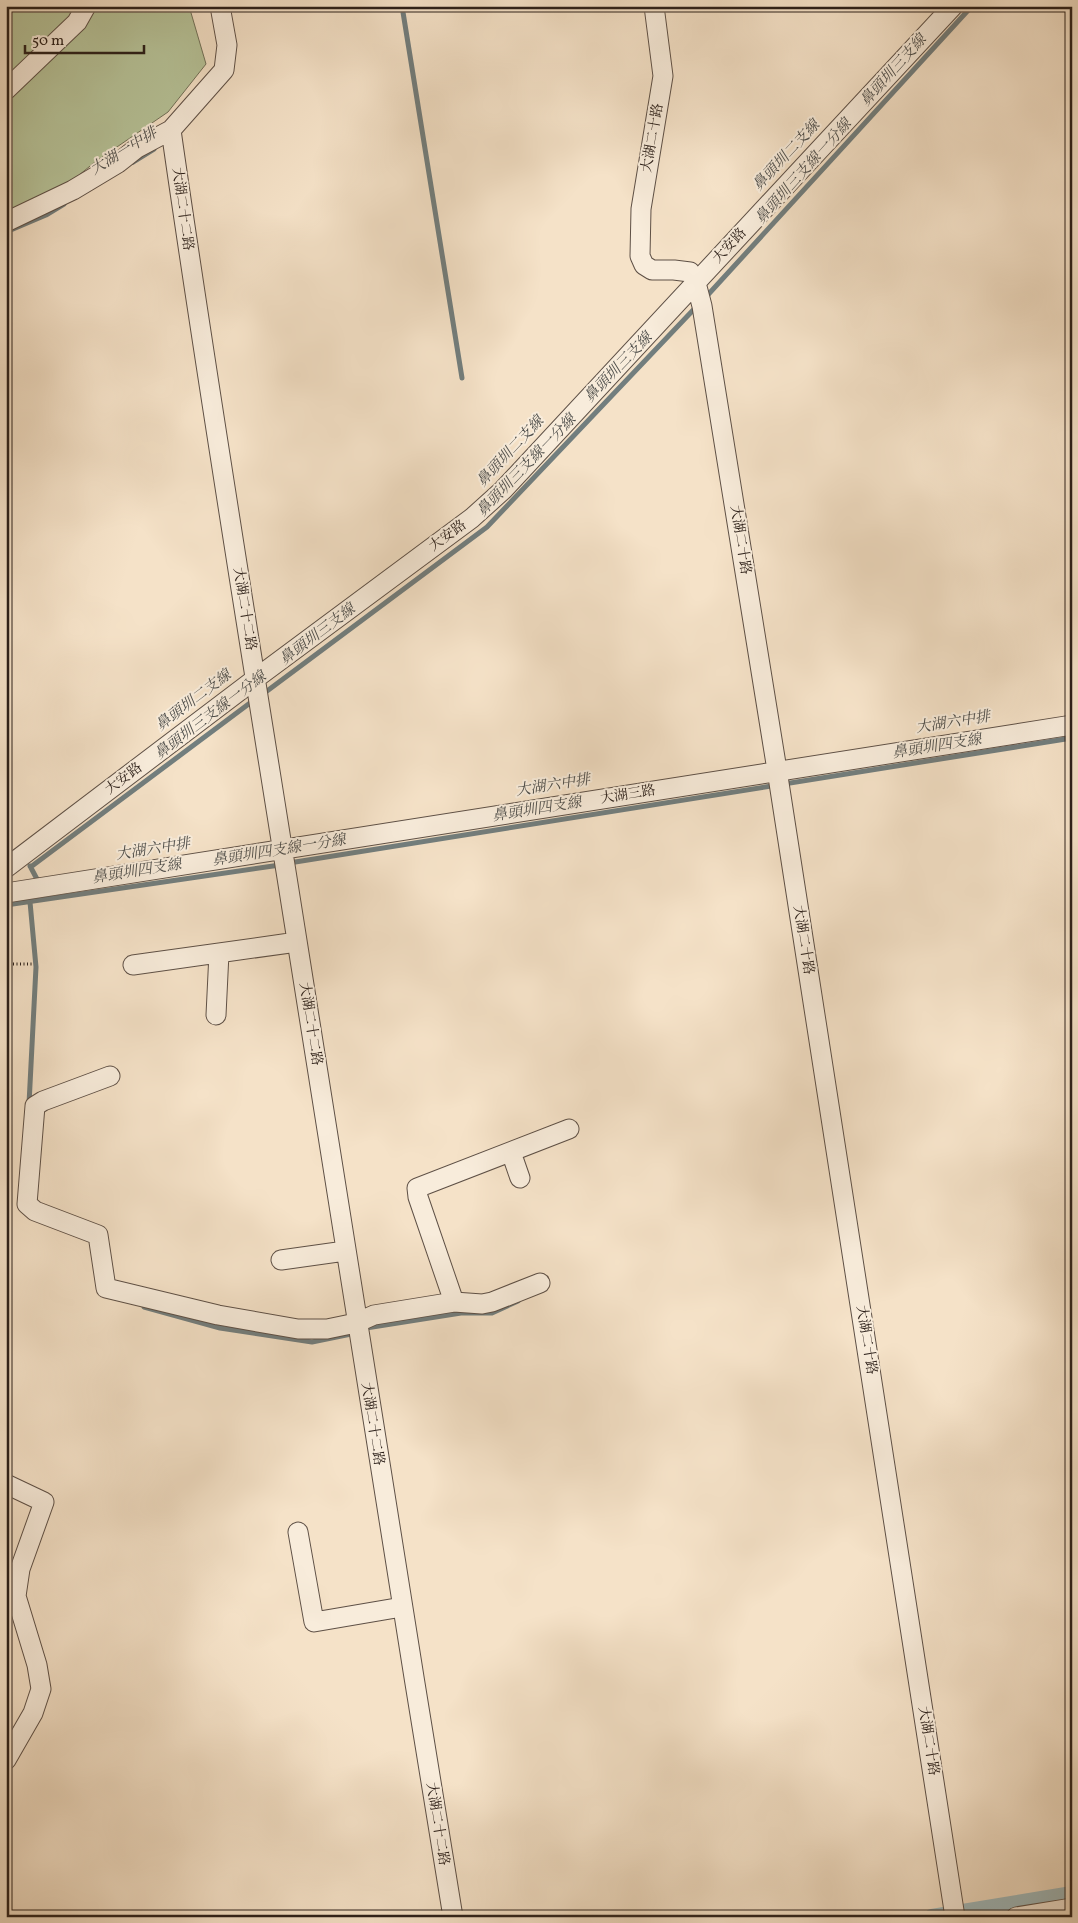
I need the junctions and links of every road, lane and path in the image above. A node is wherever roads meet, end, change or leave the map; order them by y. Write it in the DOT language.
graph roads {
  1 [pos="86,6"];
  2 [pos="220,6"];
  3 [pos="654,6"];
  4 [pos="953,6"];
  5 [pos="6,90"];
  6 [pos="171,130"];
  7 [pos="6,222"];
  8 [pos="696,283"];
  9 [pos="255,679"];
  10 [pos="1072,724"];
  11 [pos="777,770"];
  12 [pos="282,850"];
  13 [pos="6,868"];
  14 [pos="6,893"];
  15 [pos="297,942"];
  16 [pos="219,953"];
  17 [pos="6,964"];
  18 [pos="34,964"];
  19 [pos="133,965"];
  20 [pos="216,1015"];
  21 [pos="110,1076"];
  22 [pos="569,1129"];
  23 [pos="510,1152"];
  24 [pos="520,1178"];
  25 [pos="345,1251"];
  26 [pos="280,1260"];
  27 [pos="540,1282"];
  28 [pos="454,1302"];
  29 [pos="356,1323"];
  30 [pos="6,1484"];
  31 [pos="298,1532"];
  32 [pos="12,1578"];
  33 [pos="402,1607"];
  34 [pos="6,1760"];
  35 [pos="1072,1908"];
  36 [pos="453,1917"];
  37 [pos="955,1917"];
  38 [pos="1016,1917"];
  1 -- 5 [label="street"];
  2 -- 6 [label="street"];
  3 -- 8 [label="street, 大湖二十路"];
  4 -- 8 [label="street, 大安路"];
  6 -- 7 [label="street"];
  6 -- 9 [label="street, 大湖二十二路"];
  8 -- 9 [label="street, 大安路"];
  8 -- 11 [label="street, 大湖二十路"];
  9 -- 12 [label="street, 大湖二十二路"];
  9 -- 13 [label="street, 大安路"];
  10 -- 11 [label="street, 大湖三路"];
  11 -- 12 [label="street, 大湖三路"];
  11 -- 37 [label="street, 大湖二十路"];
  12 -- 14 [label="street, 大湖三路"];
  12 -- 15 [label="street, 大湖二十二路"];
  15 -- 16 [label="street"];
  15 -- 25 [label="street, 大湖二十二路"];
  16 -- 19 [label="street"];
  16 -- 20 [label="street"];
  17 -- 18 [label="path"];
  21 -- 29 [label="street"];
  22 -- 23 [label="street"];
  23 -- 24 [label="street"];
  23 -- 28 [label="street"];
  25 -- 26 [label="street"];
  25 -- 29 [label="street, 大湖二十二路"];
  27 -- 28 [label="street"];
  28 -- 29 [label="street"];
  29 -- 33 [label="street, 大湖二十二路"];
  30 -- 32 [label="street"];
  31 -- 33 [label="street"];
  32 -- 34 [label="street"];
  33 -- 36 [label="street, 大湖二十二路"];
  35 -- 38 [label="street"];
}
